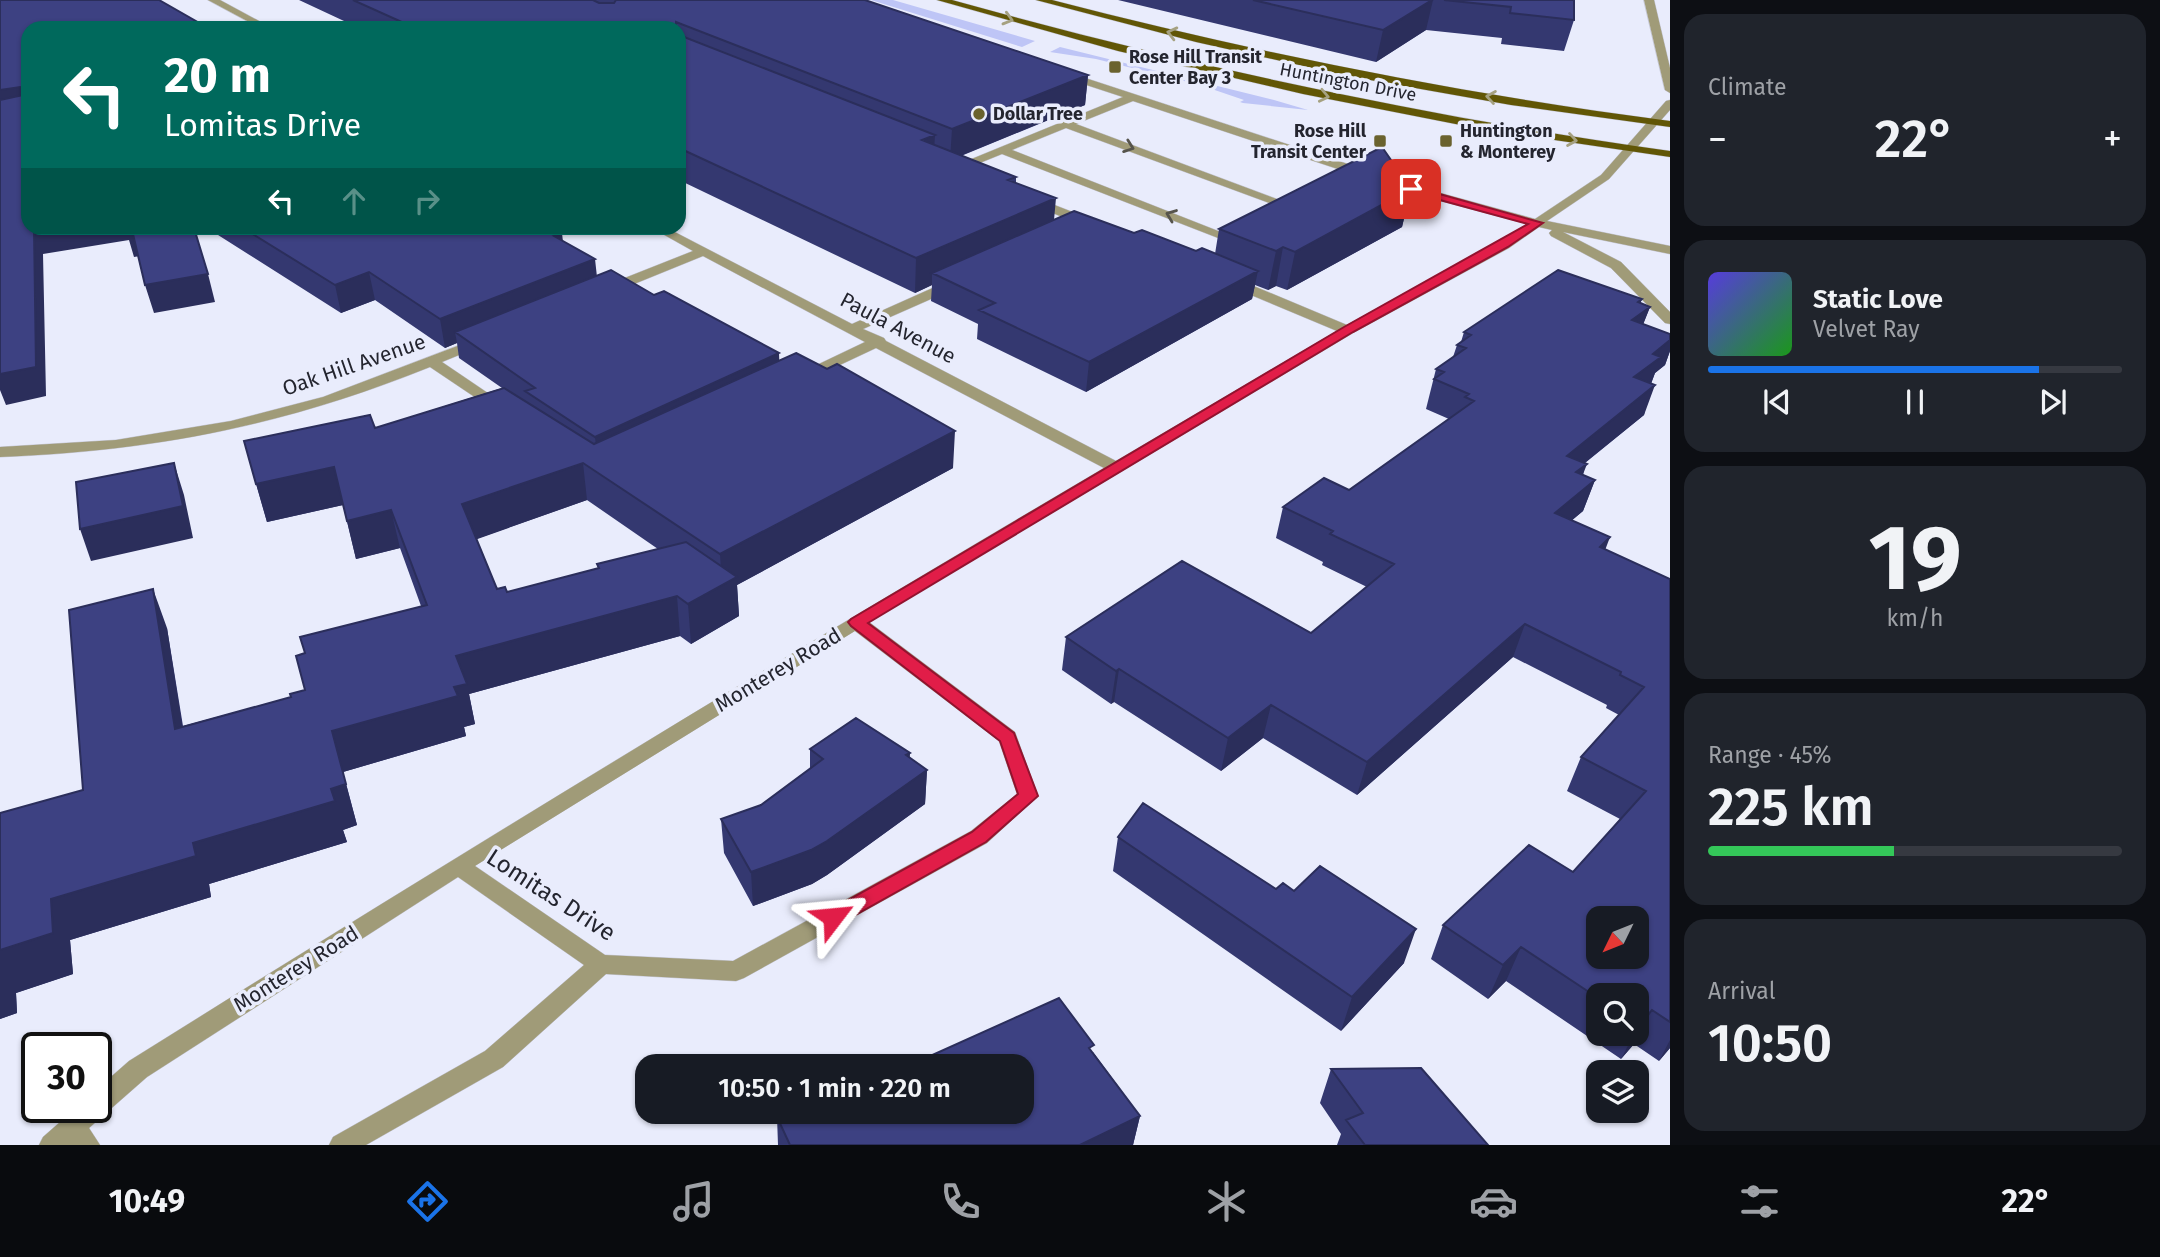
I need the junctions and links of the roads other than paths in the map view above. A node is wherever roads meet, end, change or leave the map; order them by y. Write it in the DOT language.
graph roads {
  1 [pos="213,0"];
  2 [pos="943,0"];
  3 [pos="1041,0"];
  4 [pos="1650,0"];
  5 [pos="254,21"];
  6 [pos="1055,71"];
  7 [pos="1670,90"];
  8 [pos="1133,97"];
  9 [pos="1670,103"];
  10 [pos="1655,122"];
  11 [pos="1065,124"];
  12 [pos="1670,124"];
  13 [pos="1633,149"];
  14 [pos="1002,150"];
  15 [pos="1670,154"];
  16 [pos="943,164"];
  17 [pos="1359,173"];
  18 [pos="1339,184"];
  19 [pos="1016,194"];
  20 [pos="1295,208"];
  21 [pos="1537,223"];
  22 [pos="1088,227"];
  23 [pos="672,235"];
  24 [pos="1235,240"];
  25 [pos="1670,250"];
  26 [pos="705,251"];
  27 [pos="1214,275"];
  28 [pos="964,279"];
  29 [pos="593,296"];
  30 [pos="1670,320"];
  31 [pos="855,328"];
  32 [pos="1348,330"];
  33 [pos="493,336"];
  34 [pos="879,341"];
  35 [pos="431,361"];
  36 [pos="793,381"];
  37 [pos="508,414"];
  38 [pos="0,452"];
  39 [pos="1117,468"];
  40 [pos="856,622"];
  41 [pos="458,866"];
  42 [pos="601,964"];
  43 [pos="112,1092"];
  44 [pos="79,1136"];
  45 [pos="52,1145"];
  46 [pos="342,1145"];
  1 -- 5 [label="street"];
  2 -- 13 [label="main road, Huntington Drive, one-way"];
  10 -- 3 [label="main road, Huntington Drive, one-way"];
  4 -- 7 [label="street"];
  6 -- 8 [label="street"];
  8 -- 11 [label="street"];
  8 -- 17 [label="street"];
  9 -- 10 [label="street, Monterey Road"];
  10 -- 12 [label="main road, Huntington Drive"];
  10 -- 13 [label="street, Monterey Road"];
  11 -- 14 [label="street"];
  11 -- 20 [label="street, one-way"];
  13 -- 15 [label="main road, Huntington Drive"];
  13 -- 21 [label="street, Monterey Road"];
  14 -- 16 [label="street"];
  24 -- 14 [label="street, one-way"];
  17 -- 18 [label="street"];
  17 -- 21 [label="street"];
  19 -- 22 [label="street"];
  21 -- 25 [label="street"];
  21 -- 30 [label="street"];
  21 -- 32 [label="street, Monterey Road"];
  23 -- 26 [label="street, Paula Avenue"];
  26 -- 29 [label="street"];
  26 -- 31 [label="street, Paula Avenue"];
  27 -- 32 [label="street"];
  28 -- 31 [label="street"];
  31 -- 34 [label="street, Paula Avenue"];
  32 -- 39 [label="street, Monterey Road"];
  33 -- 35 [label="street, Oak Hill Avenue"];
  34 -- 36 [label="street"];
  34 -- 39 [label="street, Paula Avenue"];
  35 -- 37 [label="street"];
  35 -- 38 [label="street, Oak Hill Avenue"];
  39 -- 40 [label="street, Monterey Road"];
  40 -- 41 [label="street, Monterey Road"];
  40 -- 42 [label="street, Lomitas Drive"];
  41 -- 42 [label="street, Lomitas Drive"];
  41 -- 43 [label="street, Monterey Road"];
  42 -- 46 [label="street"];
  44 -- 45 [label="street, Monterey Road"];
}
